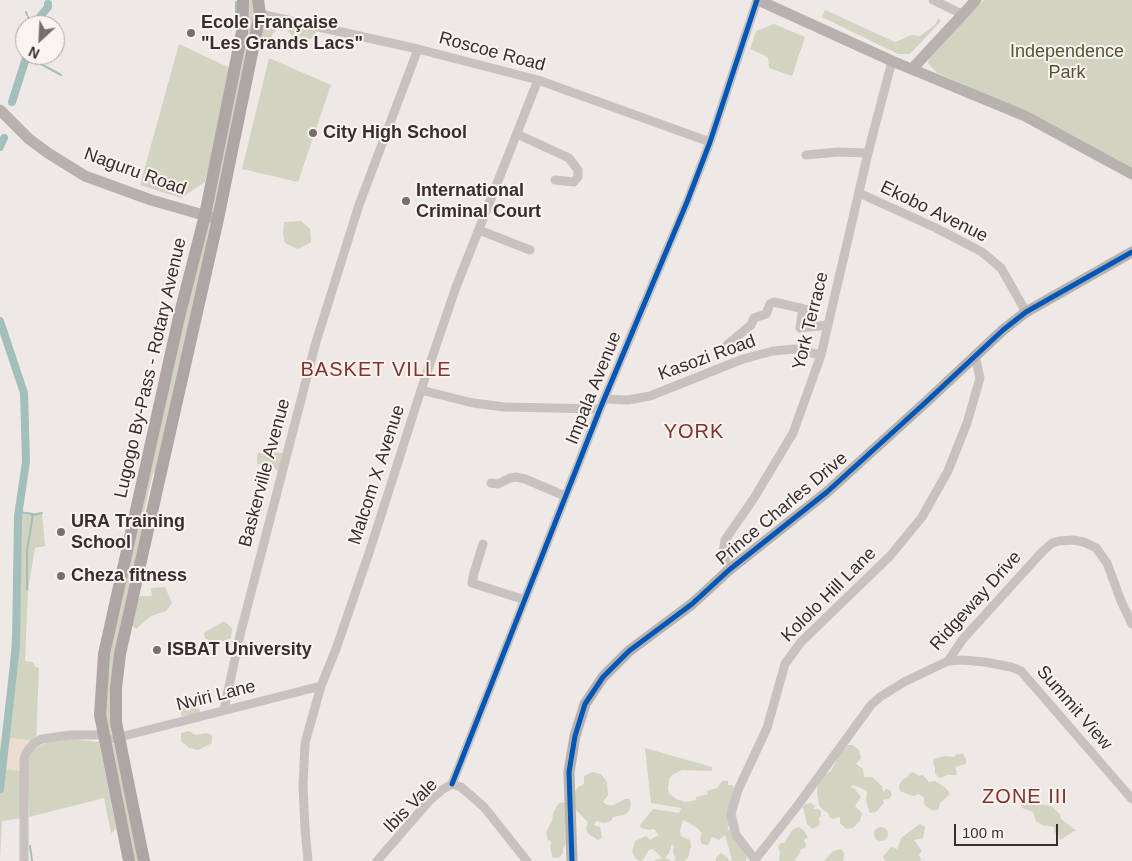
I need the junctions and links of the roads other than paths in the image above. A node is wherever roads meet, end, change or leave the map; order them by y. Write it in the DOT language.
graph roads {
  1 [pos="243,0"];
  2 [pos="258,0"];
  3 [pos="757,0"];
  4 [pos="932,0"];
  5 [pos="976,0"];
  6 [pos="260,14"];
  7 [pos="962,14"];
  8 [pos="418,49"];
  9 [pos="892,61"];
  10 [pos="912,69"];
  11 [pos="538,80"];
  12 [pos="881,103"];
  13 [pos="0,110"];
  14 [pos="872,111"];
  15 [pos="517,134"];
  16 [pos="710,142"];
  17 [pos="868,153"];
  18 [pos="806,155"];
  19 [pos="1132,174"];
  20 [pos="554,180"];
  21 [pos="859,193"];
  22 [pos="212,217"];
  23 [pos="478,230"];
  24 [pos="530,250"];
  25 [pos="1132,252"];
  26 [pos="1026,312"];
  27 [pos="828,325"];
  28 [pos="727,344"];
  29 [pos="821,355"];
  30 [pos="975,356"];
  31 [pos="964,367"];
  32 [pos="980,378"];
  33 [pos="421,390"];
  34 [pos="604,399"];
  35 [pos="600,410"];
  36 [pos="491,482"];
  37 [pos="565,496"];
  38 [pos="484,544"];
  39 [pos="729,570"];
  40 [pos="525,600"];
  41 [pos="1132,624"];
  42 [pos="948,661"];
  43 [pos="321,686"];
  44 [pos="224,710"];
  45 [pos="119,737"];
  46 [pos="104,738"];
  47 [pos="452,784"];
  48 [pos="1132,799"];
  49 [pos="756,860"];
  50 [pos="24,861"];
  51 [pos="129,861"];
  52 [pos="144,861"];
  53 [pos="308,861"];
  54 [pos="377,861"];
  55 [pos="527,861"];
  56 [pos="572,861"];
  1 -- 22 [label="main road, Lugogo By-Pass - Rotary Avenue"];
  2 -- 6 [label="main road, Lugogo By-Pass - Rotary Avenue"];
  3 -- 9 [label="street"];
  3 -- 16 [label="street, Impala Avenue"];
  4 -- 7 [label="street"];
  5 -- 7 [label="street"];
  6 -- 8 [label="street, Roscoe Road"];
  6 -- 22 [label="main road, Lugogo By-Pass - Rotary Avenue"];
  7 -- 10 [label="street"];
  8 -- 11 [label="street, Roscoe Road"];
  8 -- 44 [label="street, Baskerville Avenue"];
  9 -- 10 [label="street"];
  9 -- 12 [label="street, York Terrace"];
  10 -- 19 [label="street"];
  11 -- 15 [label="street, Malcom X Avenue"];
  11 -- 16 [label="street, Roscoe Road"];
  12 -- 14 [label="street"];
  12 -- 17 [label="street, York Terrace"];
  13 -- 22 [label="street, Naguru Road"];
  15 -- 20 [label="street"];
  15 -- 23 [label="street, Malcom X Avenue"];
  16 -- 34 [label="street, Impala Avenue"];
  17 -- 18 [label="street"];
  17 -- 21 [label="street, York Terrace"];
  21 -- 26 [label="street, Ekobo Avenue"];
  21 -- 27 [label="street, York Terrace"];
  22 -- 45 [label="main road, Lugogo By-Pass - Rotary Avenue"];
  22 -- 46 [label="main road, Lugogo By-Pass - Rotary Avenue"];
  23 -- 24 [label="street"];
  23 -- 33 [label="street, Malcom X Avenue"];
  25 -- 26 [label="street, Prince Charles Drive"];
  26 -- 30 [label="street, Prince Charles Drive"];
  27 -- 28 [label="street"];
  27 -- 29 [label="street, York Terrace"];
  29 -- 34 [label="street, Kasozi Road"];
  29 -- 39 [label="street, York Terrace"];
  30 -- 31 [label="street, Prince Charles Drive"];
  30 -- 32 [label="street, Kololo Hill Lane"];
  31 -- 32 [label="street"];
  31 -- 39 [label="street, Prince Charles Drive"];
  32 -- 49 [label="street, Kololo Hill Lane"];
  33 -- 35 [label="street"];
  33 -- 43 [label="street, Malcom X Avenue"];
  34 -- 35 [label="street, Impala Avenue"];
  35 -- 37 [label="street, Impala Avenue"];
  36 -- 37 [label="street"];
  37 -- 40 [label="street, Impala Avenue"];
  38 -- 40 [label="street"];
  39 -- 56 [label="street, Prince Charles Drive"];
  40 -- 47 [label="street, Impala Avenue"];
  41 -- 42 [label="street, Ridgeway Drive"];
  42 -- 48 [label="street, Summit View"];
  42 -- 49 [label="street, Ridgeway Drive"];
  43 -- 44 [label="street, Nviri Lane"];
  43 -- 53 [label="street, Malcom X Avenue"];
  44 -- 45 [label="street, Nviri Lane"];
  45 -- 46 [label="street, Nviri Lane"];
  45 -- 52 [label="main road, Lugogo By-Pass - Rotary Avenue"];
  46 -- 50 [label="street, Nviri Lane"];
  46 -- 51 [label="main road, Lugogo By-Pass - Rotary Avenue"];
  47 -- 54 [label="street, Ibis Vale"];
  47 -- 55 [label="street, Ibis Vale"];
}
